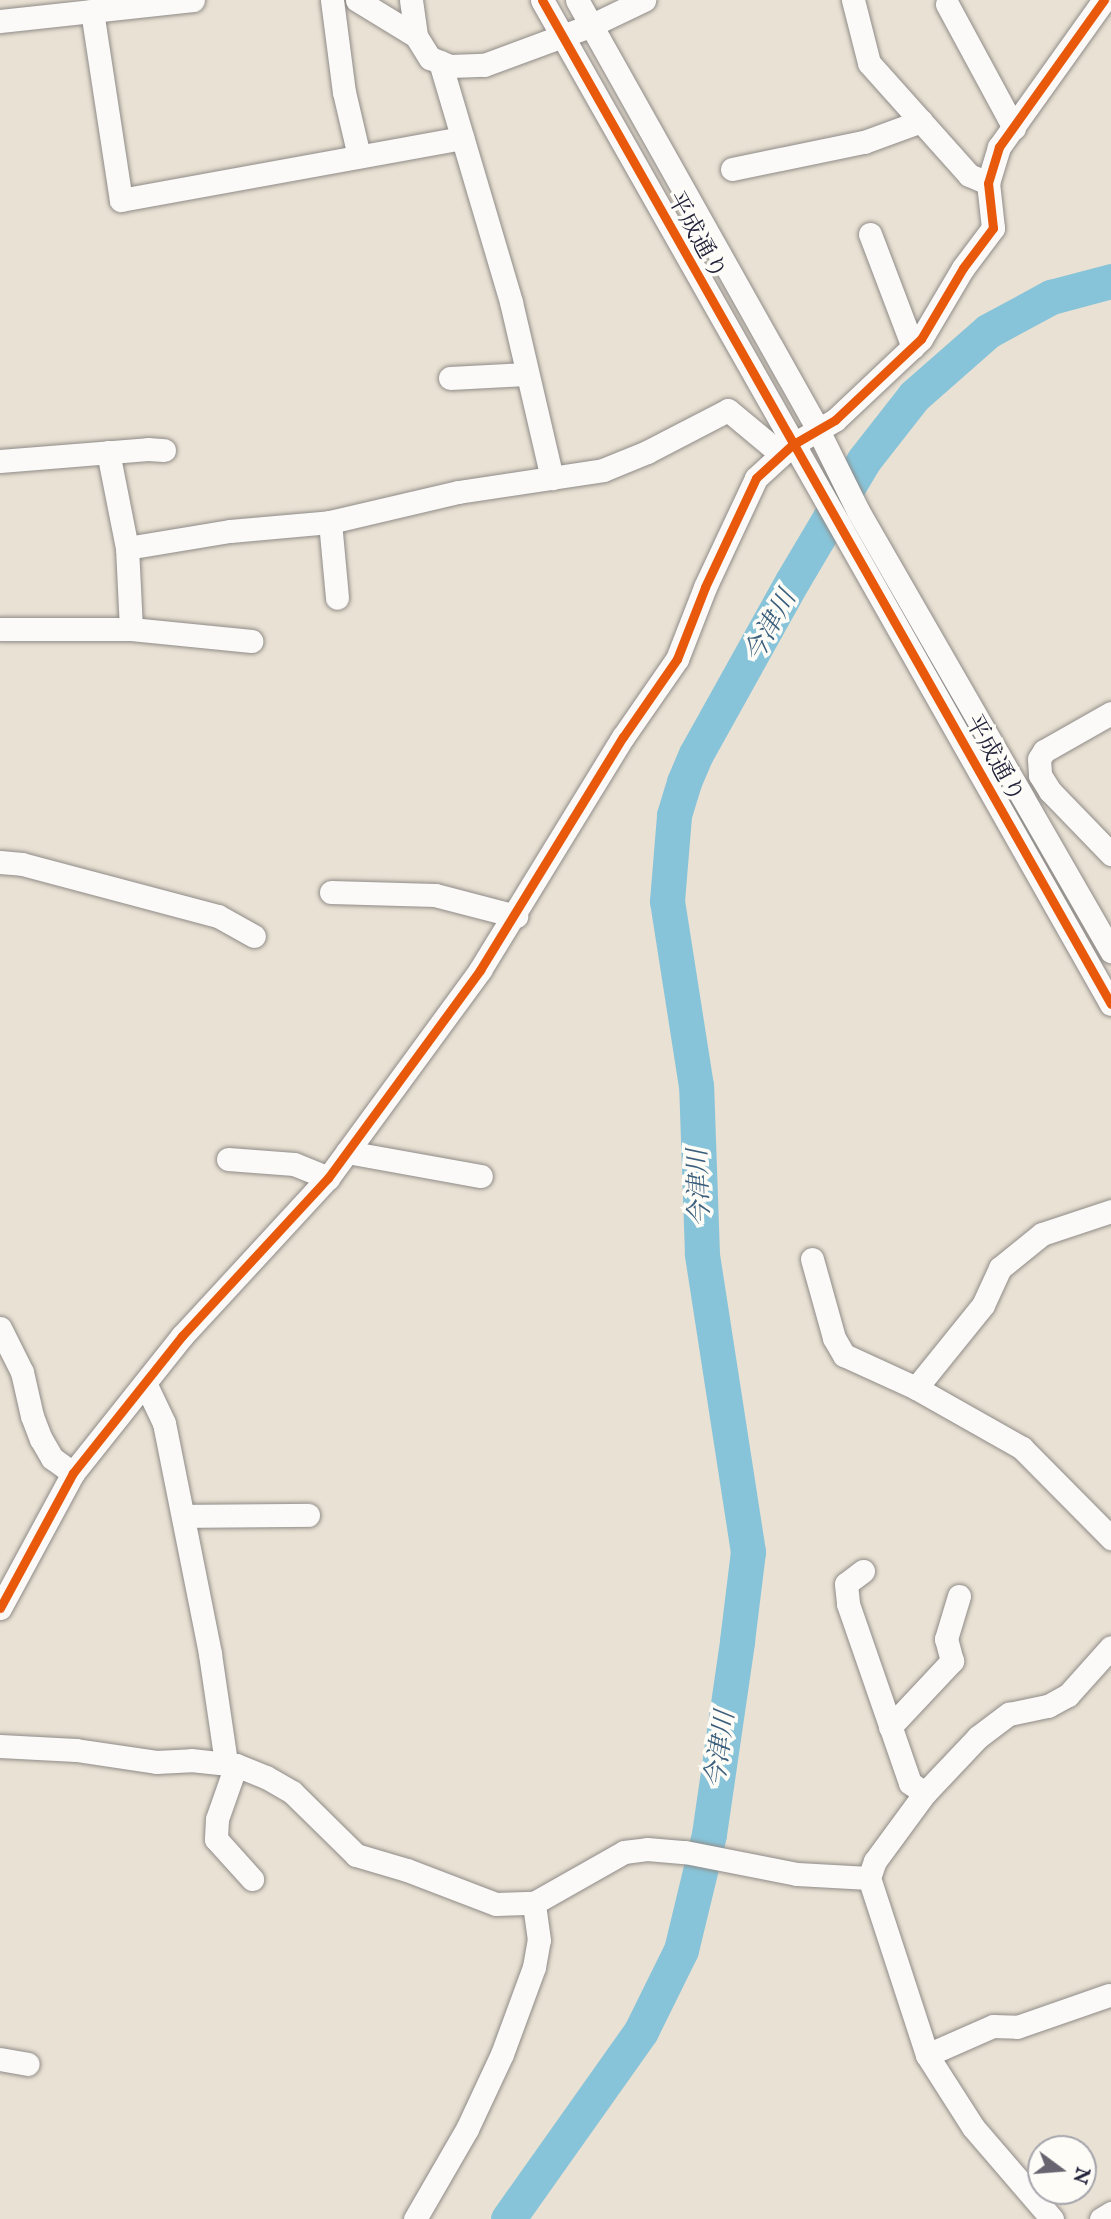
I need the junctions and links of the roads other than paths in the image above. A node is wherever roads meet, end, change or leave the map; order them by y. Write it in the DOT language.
graph roads {
  1 [pos="193,0"];
  2 [pos="332,0"];
  3 [pos="357,0"];
  4 [pos="411,0"];
  5 [pos="542,0"];
  6 [pos="577,0"];
  7 [pos="643,0"];
  8 [pos="853,0"];
  9 [pos="1104,0"];
  10 [pos="947,4"];
  11 [pos="105,7"];
  12 [pos="0,21"];
  13 [pos="592,25"];
  14 [pos="416,36"];
  15 [pos="562,36"];
  16 [pos="440,62"];
  17 [pos="921,121"];
  18 [pos="1014,128"];
  19 [pos="462,138"];
  20 [pos="359,156"];
  21 [pos="732,169"];
  22 [pos="988,183"];
  23 [pos="870,234"];
  24 [pos="913,347"];
  25 [pos="526,374"];
  26 [pos="450,378"];
  27 [pos="762,392"];
  28 [pos="728,410"];
  29 [pos="818,430"];
  30 [pos="786,449"];
  31 [pos="164,450"];
  32 [pos="108,452"];
  33 [pos="0,461"];
  34 [pos="551,478"];
  35 [pos="330,522"];
  36 [pos="127,548"];
  37 [pos="337,598"];
  38 [pos="0,629"];
  39 [pos="131,629"];
  40 [pos="251,641"];
  41 [pos="1111,713"];
  42 [pos="1040,770"];
  43 [pos="1016,783"];
  44 [pos="993,796"];
  45 [pos="1111,854"];
  46 [pos="0,862"];
  47 [pos="331,892"];
  48 [pos="516,916"];
  49 [pos="254,936"];
  50 [pos="1111,951"];
  51 [pos="1111,1004"];
  52 [pos="347,1153"];
  53 [pos="229,1159"];
  54 [pos="481,1176"];
  55 [pos="328,1178"];
  56 [pos="1111,1211"];
  57 [pos="812,1259"];
  58 [pos="0,1328"];
  59 [pos="10,1365"];
  60 [pos="145,1383"];
  61 [pos="916,1388"];
  62 [pos="73,1473"];
  63 [pos="308,1515"];
  64 [pos="183,1516"];
  65 [pos="1111,1538"];
  66 [pos="863,1570"];
  67 [pos="959,1596"];
  68 [pos="0,1608"];
  69 [pos="1111,1647"];
  70 [pos="890,1727"];
  71 [pos="0,1746"];
  72 [pos="231,1763"];
  73 [pos="925,1793"];
  74 [pos="869,1878"];
  75 [pos="252,1879"];
  76 [pos="534,1903"];
  77 [pos="1110,1995"];
  78 [pos="927,2055"];
  79 [pos="0,2059"];
  80 [pos="28,2064"];
  81 [pos="1111,2213"];
  82 [pos="415,2219"];
  83 [pos="1052,2219"];
  84 [pos="1101,2219"];
  1 -- 11 [label="street"];
  2 -- 20 [label="street"];
  3 -- 14 [label="street"];
  4 -- 14 [label="street"];
  5 -- 15 [label="street, 平成通り"];
  6 -- 13 [label="street, 平成通り"];
  7 -- 13 [label="street"];
  8 -- 17 [label="street"];
  9 -- 18 [label="street"];
  10 -- 18 [label="street"];
  11 -- 12 [label="street"];
  11 -- 20 [label="street"];
  13 -- 15 [label="street"];
  13 -- 29 [label="street, 平成通り"];
  14 -- 16 [label="street"];
  15 -- 16 [label="street"];
  15 -- 27 [label="street, 平成通り"];
  16 -- 19 [label="street"];
  17 -- 21 [label="street"];
  17 -- 22 [label="street"];
  18 -- 22 [label="street"];
  19 -- 20 [label="street"];
  19 -- 25 [label="street"];
  22 -- 24 [label="street"];
  23 -- 24 [label="street"];
  24 -- 29 [label="street"];
  25 -- 26 [label="street"];
  25 -- 34 [label="street"];
  27 -- 28 [label="street"];
  27 -- 30 [label="street, 平成通り"];
  28 -- 30 [label="street"];
  28 -- 34 [label="street"];
  29 -- 30 [label="street"];
  29 -- 43 [label="street, 平成通り"];
  30 -- 44 [label="street, 平成通り"];
  30 -- 48 [label="street"];
  31 -- 32 [label="street"];
  32 -- 33 [label="street"];
  32 -- 36 [label="street"];
  34 -- 35 [label="street"];
  35 -- 36 [label="street"];
  35 -- 37 [label="street"];
  36 -- 39 [label="street"];
  38 -- 39 [label="street"];
  39 -- 40 [label="street"];
  41 -- 42 [label="street"];
  42 -- 43 [label="street"];
  42 -- 45 [label="street"];
  43 -- 44 [label="street"];
  43 -- 50 [label="street, 平成通り"];
  44 -- 51 [label="street, 平成通り"];
  46 -- 49 [label="street"];
  47 -- 48 [label="street"];
  48 -- 52 [label="street"];
  52 -- 54 [label="street"];
  52 -- 55 [label="street"];
  53 -- 55 [label="street"];
  55 -- 60 [label="street"];
  56 -- 61 [label="street"];
  57 -- 61 [label="street"];
  58 -- 59 [label="street"];
  59 -- 62 [label="street"];
  60 -- 62 [label="street"];
  60 -- 64 [label="street"];
  61 -- 65 [label="street"];
  62 -- 68 [label="street"];
  63 -- 64 [label="street"];
  64 -- 72 [label="street"];
  66 -- 70 [label="street"];
  67 -- 70 [label="street"];
  69 -- 73 [label="street"];
  70 -- 73 [label="street"];
  71 -- 72 [label="street"];
  72 -- 75 [label="street"];
  72 -- 76 [label="street"];
  73 -- 74 [label="street"];
  74 -- 76 [label="street"];
  74 -- 78 [label="street"];
  76 -- 82 [label="street"];
  77 -- 78 [label="street"];
  78 -- 83 [label="street"];
  79 -- 80 [label="street"];
  81 -- 84 [label="street"];
}
